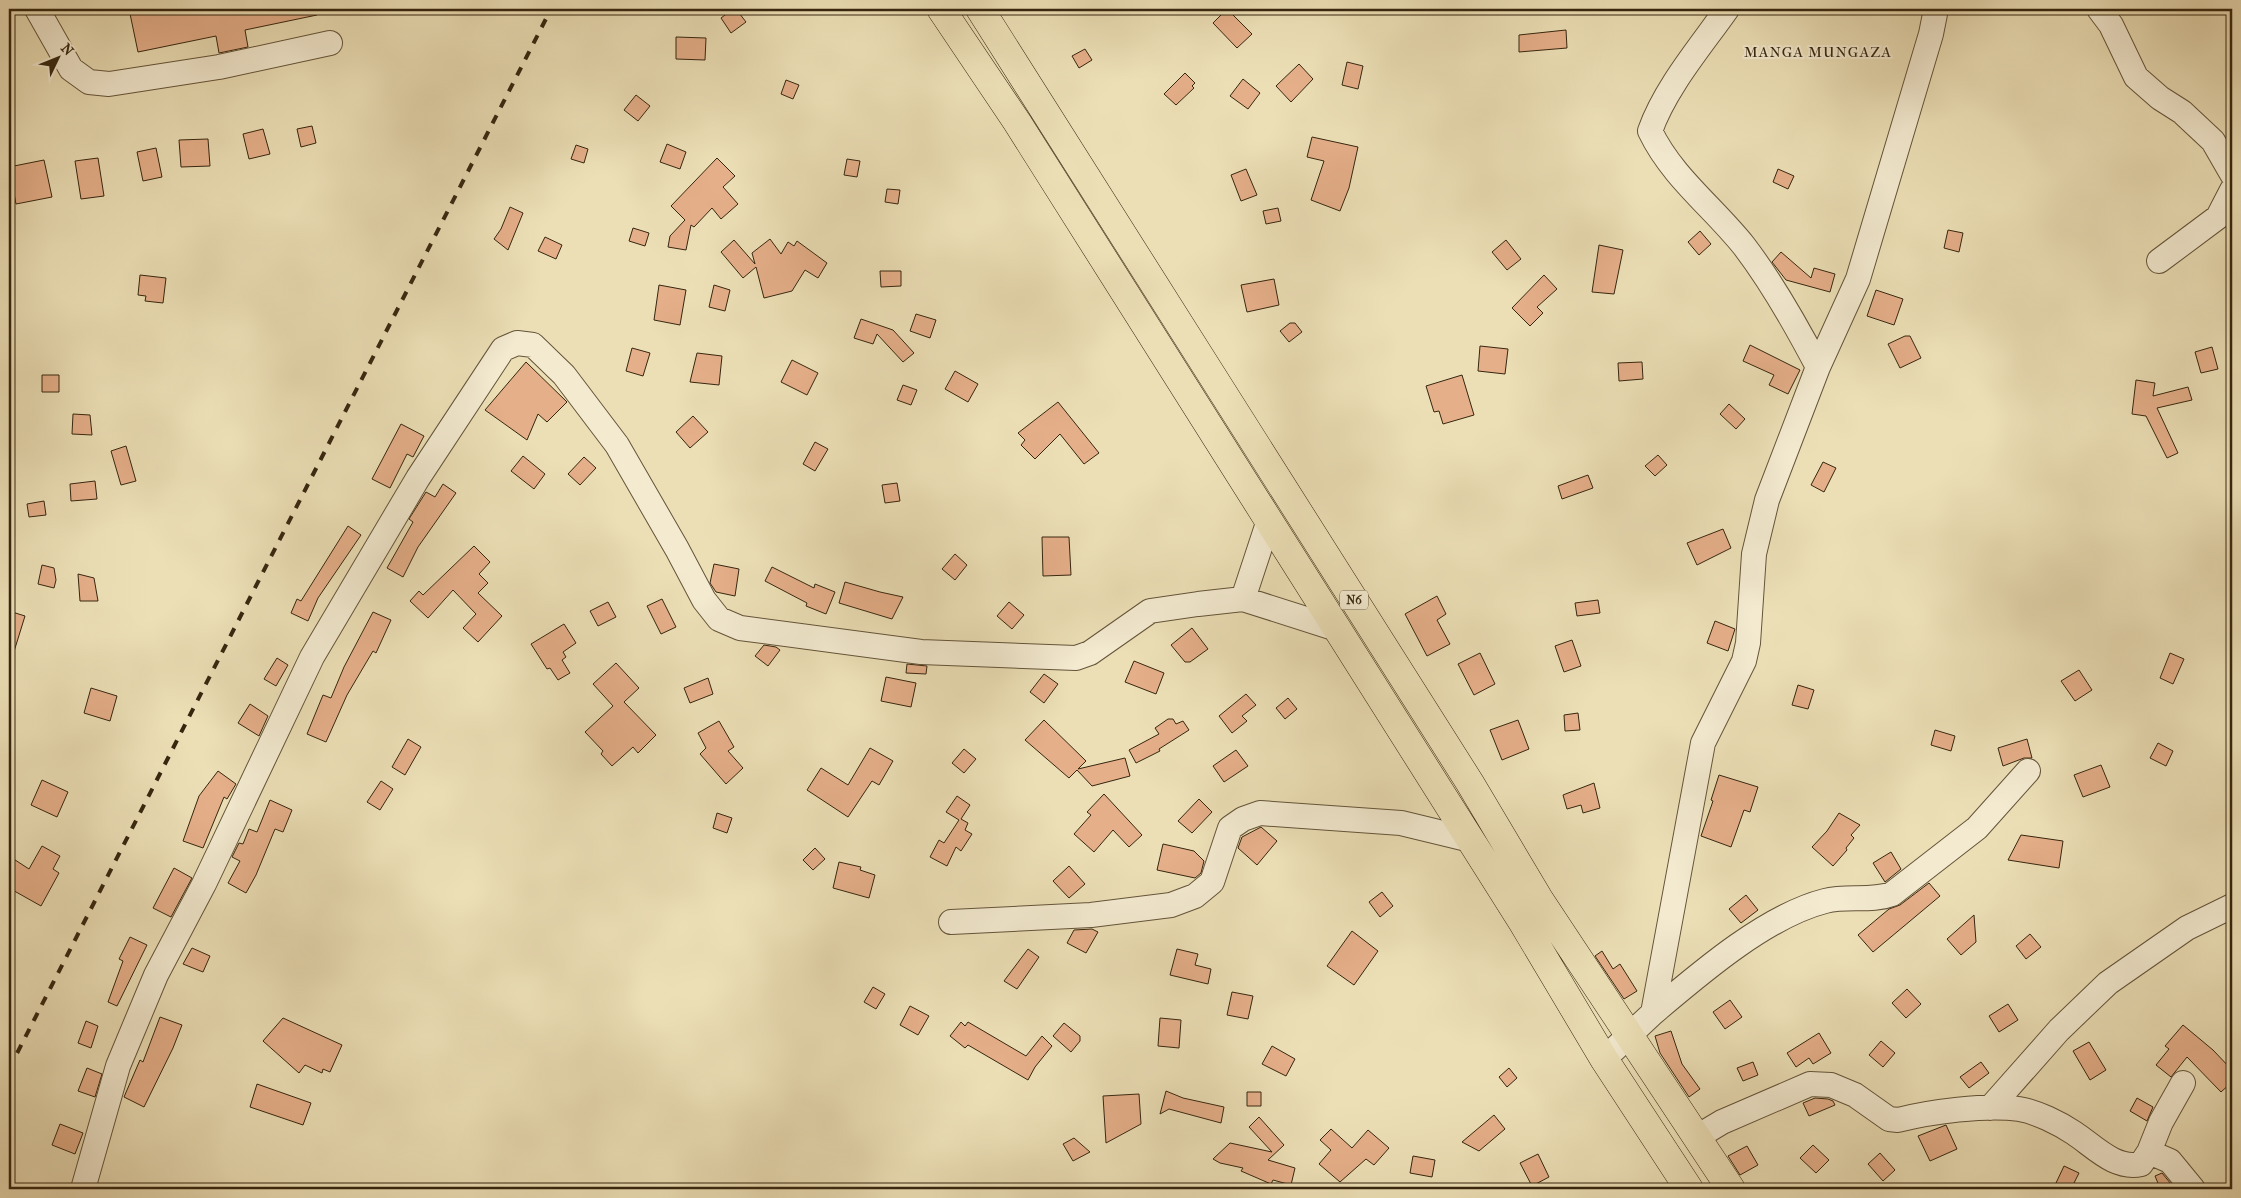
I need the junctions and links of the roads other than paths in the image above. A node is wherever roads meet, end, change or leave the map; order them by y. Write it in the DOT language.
graph roads {
  1 [pos="37,9"];
  2 [pos="941,9"];
  3 [pos="980,9"];
  4 [pos="1727,9"];
  5 [pos="1936,9"];
  6 [pos="2099,9"];
  7 [pos="330,43"];
  8 [pos="2232,174"];
  9 [pos="2232,190"];
  10 [pos="2159,261"];
  11 [pos="1818,367"];
  12 [pos="1268,523"];
  13 [pos="1243,599"];
  14 [pos="1337,629"];
  15 [pos="2028,771"];
  16 [pos="1467,839"];
  17 [pos="2232,906"];
  18 [pos="951,922"];
  19 [pos="1653,1013"];
  20 [pos="1629,1035"];
  21 [pos="1604,1059"];
  22 [pos="2184,1083"];
  23 [pos="1990,1108"];
  24 [pos="1698,1137"];
  25 [pos="2149,1152"];
  26 [pos="83,1189"];
  27 [pos="1689,1189"];
  28 [pos="1731,1189"];
  29 [pos="2193,1189"];
  1 -- 7 [label="street"];
  2 -- 12 [label="highway, N6"];
  3 -- 20 [label="highway, N6"];
  4 -- 11 [label="street"];
  5 -- 11 [label="street"];
  6 -- 8 [label="street"];
  9 -- 10 [label="street"];
  11 -- 19 [label="street"];
  12 -- 13 [label="street"];
  12 -- 14 [label="highway, N6"];
  13 -- 14 [label="street"];
  13 -- 26 [label="street"];
  14 -- 16 [label="highway, N6"];
  15 -- 19 [label="street"];
  16 -- 18 [label="street"];
  16 -- 21 [label="highway, N6"];
  17 -- 23 [label="street"];
  19 -- 20 [label="street"];
  20 -- 21 [label="street"];
  20 -- 24 [label="highway, N6"];
  21 -- 27 [label="highway, N6"];
  22 -- 25 [label="street"];
  23 -- 24 [label="street"];
  23 -- 25 [label="street"];
  24 -- 28 [label="highway, N6"];
  25 -- 29 [label="street"];
}
